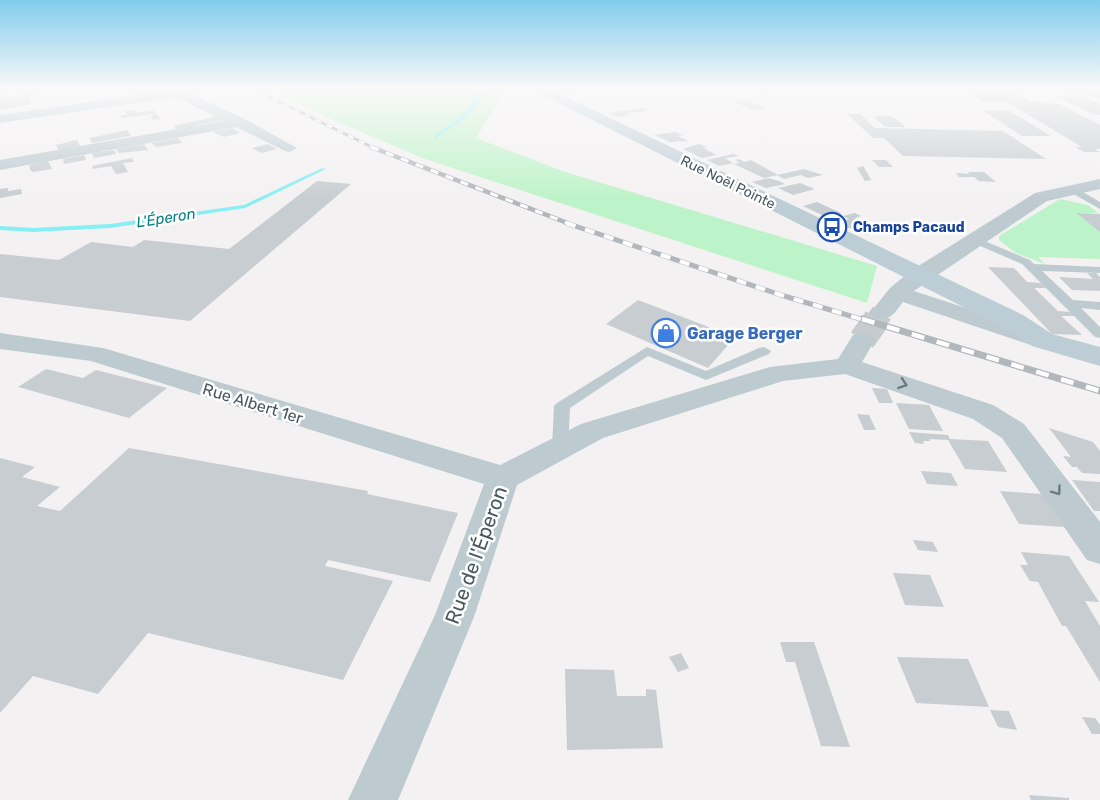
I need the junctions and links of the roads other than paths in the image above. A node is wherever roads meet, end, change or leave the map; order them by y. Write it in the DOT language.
graph roads {
  1 [pos="221,125"];
  2 [pos="246,125"];
  3 [pos="613,125"];
  4 [pos="290,148"];
  5 [pos="0,165"];
  6 [pos="1100,184"];
  7 [pos="1073,190"];
  8 [pos="1100,207"];
  9 [pos="975,240"];
  10 [pos="1031,267"];
  11 [pos="1100,270"];
  12 [pos="920,275"];
  13 [pos="898,293"];
  14 [pos="1070,304"];
  15 [pos="1100,306"];
  16 [pos="882,313"];
  17 [pos="1100,334"];
  18 [pos="1042,340"];
  19 [pos="0,341"];
  20 [pos="764,351"];
  21 [pos="1100,357"];
  22 [pos="560,448"];
  23 [pos="504,478"];
  24 [pos="1100,549"];
  25 [pos="373,800"];
  1 -- 5 [label="street"];
  2 -- 4 [label="street"];
  3 -- 12 [label="street, Rue Noël Pointe"];
  6 -- 7 [label="street"];
  7 -- 8 [label="lane"];
  7 -- 9 [label="street"];
  9 -- 10 [label="lane"];
  9 -- 12 [label="street"];
  10 -- 11 [label="lane"];
  10 -- 14 [label="lane"];
  12 -- 13 [label="street"];
  12 -- 18 [label="street, Rue Noël Pointe"];
  13 -- 16 [label="street"];
  13 -- 18 [label="street"];
  14 -- 15 [label="lane"];
  14 -- 17 [label="lane"];
  18 -- 21 [label="street, Rue Noël Pointe"];
  19 -- 23 [label="street, Rue Albert 1er"];
  20 -- 22 [label="lane"];
  22 -- 23 [label="street, Rue de l'Éperon"];
  22 -- 24 [label="street, Rue de l'Éperon, one-way"];
  23 -- 25 [label="street, Rue de l'Éperon"];
}
